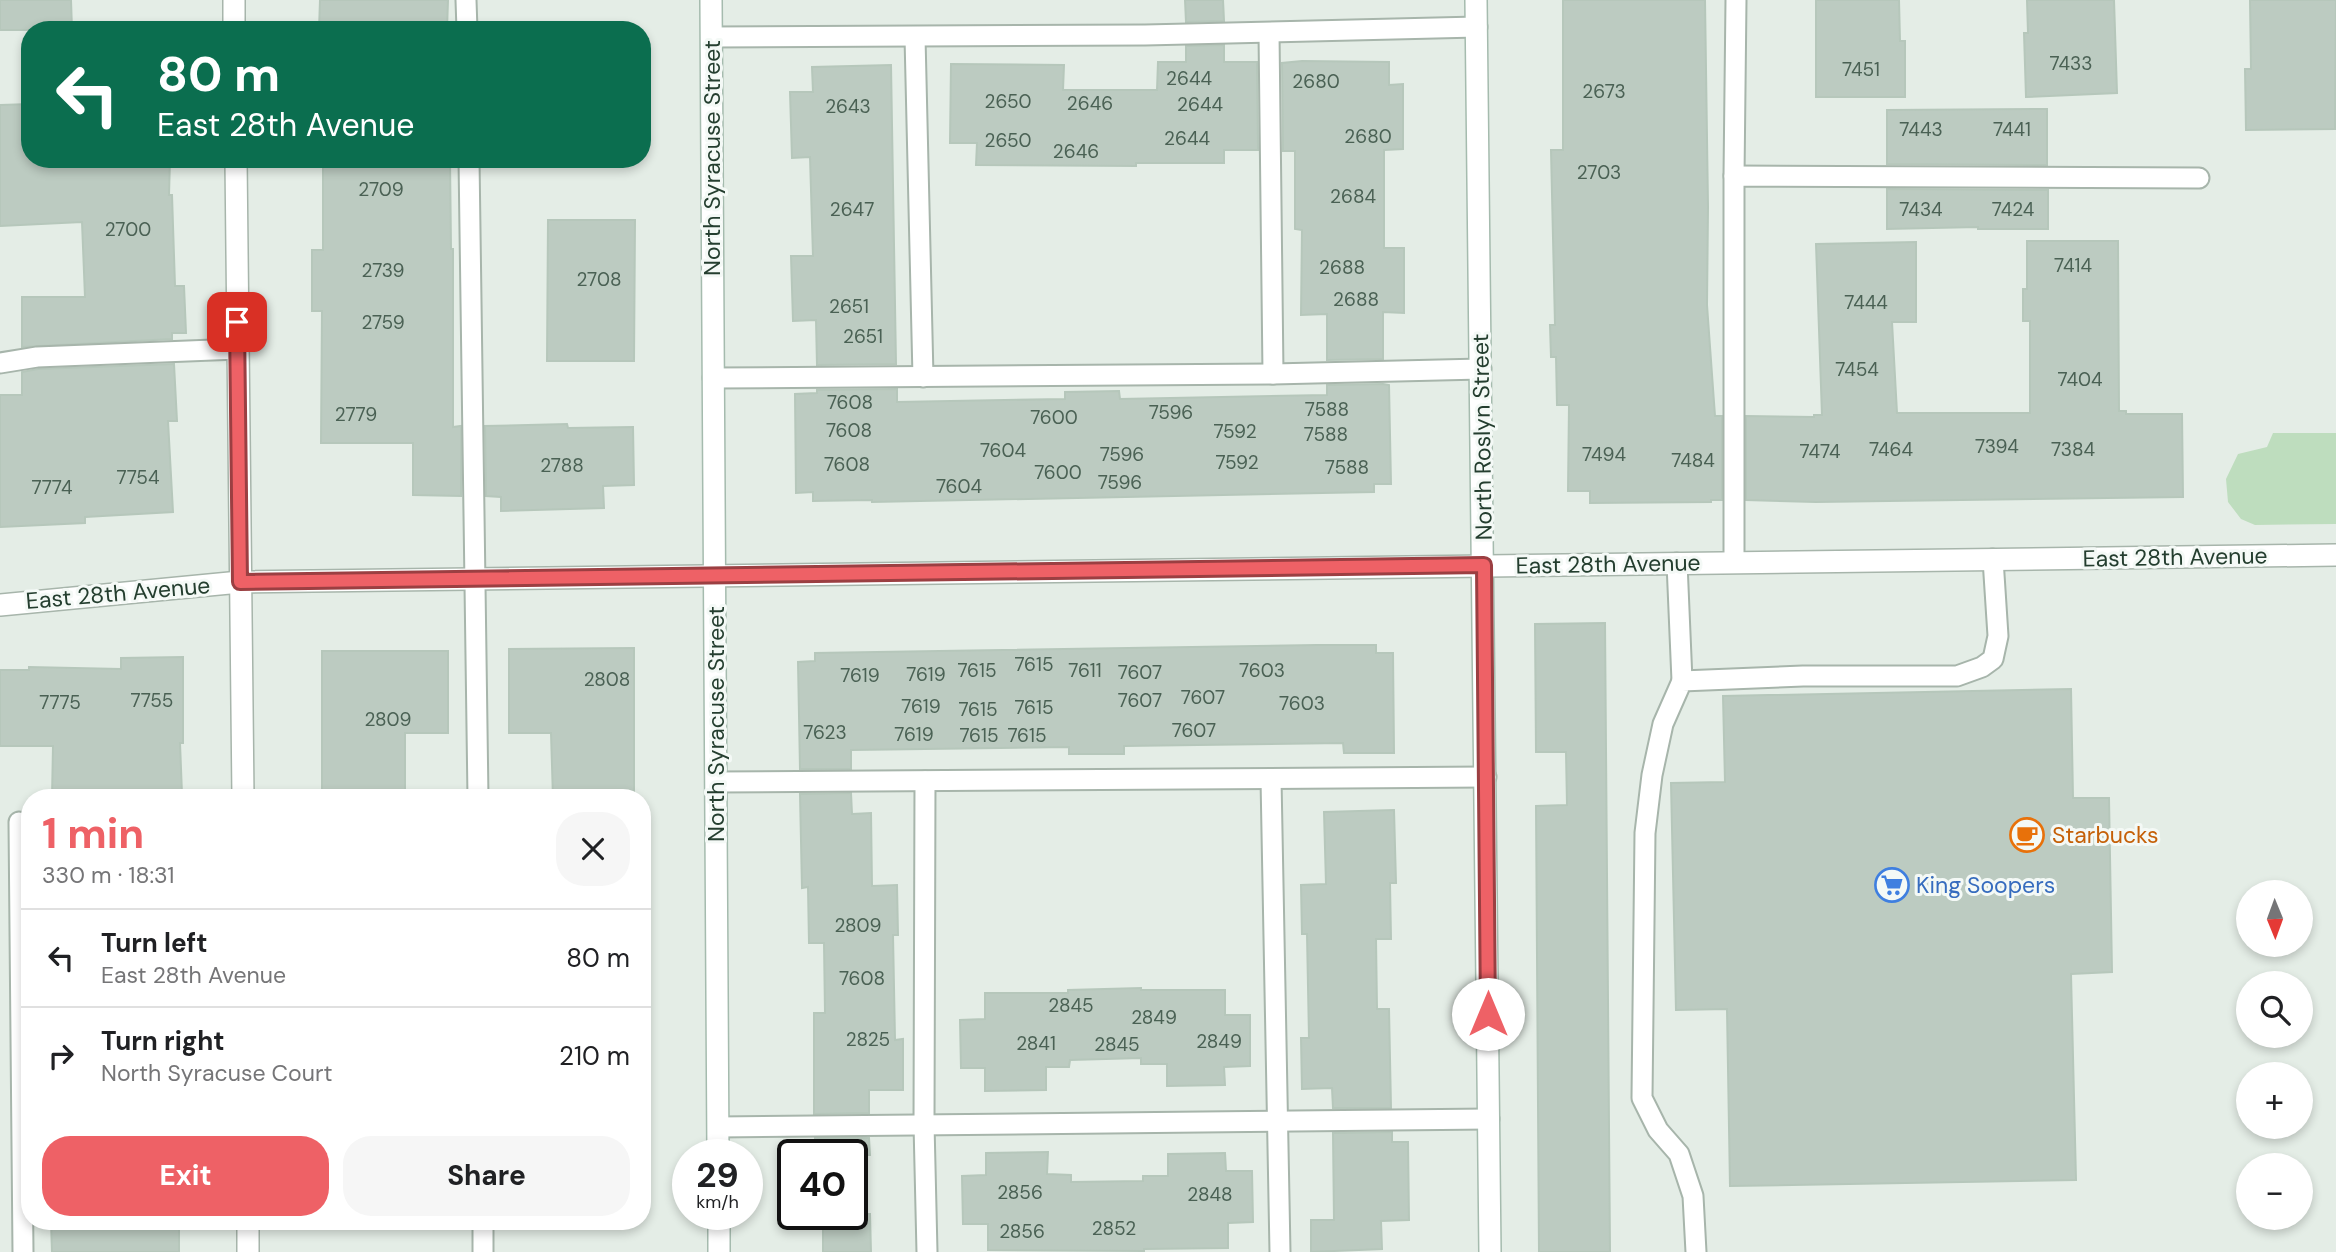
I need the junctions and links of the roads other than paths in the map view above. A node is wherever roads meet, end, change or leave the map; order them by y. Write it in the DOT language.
graph roads {
  1 [pos="234,0"];
  2 [pos="466,0"];
  3 [pos="711,0"];
  4 [pos="1476,0"];
  5 [pos="1736,0"];
  6 [pos="234,21"];
  7 [pos="467,21"];
  8 [pos="1477,27"];
  9 [pos="1269,33"];
  10 [pos="712,37"];
  11 [pos="915,37"];
  12 [pos="236,168"];
  13 [pos="469,168"];
  14 [pos="1734,176"];
  15 [pos="2199,177"];
  16 [pos="238,349"];
  17 [pos="0,363"];
  18 [pos="1481,369"];
  19 [pos="1273,374"];
  20 [pos="923,377"];
  21 [pos="713,378"];
  22 [pos="2336,555"];
  23 [pos="1993,559"];
  24 [pos="1734,562"];
  25 [pos="1677,563"];
  26 [pos="1484,565"];
  27 [pos="716,574"];
  28 [pos="475,578"];
  29 [pos="240,582"];
  30 [pos="0,605"];
  31 [pos="1682,681"];
  32 [pos="1486,777"];
  33 [pos="1271,779"];
  34 [pos="925,781"];
  35 [pos="717,782"];
  36 [pos="243,789"];
  37 [pos="478,789"];
  38 [pos="16,823"];
  39 [pos="1278,1119"];
  40 [pos="1489,1119"];
  41 [pos="925,1124"];
  42 [pos="718,1126"];
  43 [pos="21,1129"];
  44 [pos="718,1139"];
  45 [pos="23,1230"];
  46 [pos="248,1230"];
  47 [pos="483,1230"];
  48 [pos="719,1230"];
  49 [pos="23,1252"];
  50 [pos="248,1252"];
  51 [pos="484,1252"];
  52 [pos="719,1252"];
  53 [pos="927,1252"];
  54 [pos="1280,1252"];
  55 [pos="1490,1252"];
  56 [pos="1696,1252"];
  1 -- 6 [label="street"];
  2 -- 7 [label="lane"];
  3 -- 10 [label="street, North Syracuse Street"];
  4 -- 8 [label="street, North Roslyn Street"];
  5 -- 14 [label="lane"];
  8 -- 9 [label="lane"];
  8 -- 18 [label="street, North Roslyn Street"];
  9 -- 11 [label="lane"];
  9 -- 19 [label="lane"];
  10 -- 11 [label="lane"];
  10 -- 21 [label="street, North Syracuse Street"];
  11 -- 20 [label="lane"];
  12 -- 16 [label="street"];
  13 -- 28 [label="lane"];
  14 -- 15 [label="lane"];
  14 -- 24 [label="lane"];
  16 -- 17 [label="lane"];
  16 -- 29 [label="street"];
  18 -- 19 [label="lane"];
  18 -- 26 [label="street, North Roslyn Street"];
  19 -- 20 [label="lane"];
  20 -- 21 [label="lane"];
  21 -- 27 [label="street, North Syracuse Street"];
  22 -- 23 [label="street, East 28th Avenue"];
  23 -- 24 [label="street, East 28th Avenue"];
  23 -- 31 [label="lane"];
  24 -- 25 [label="street, East 28th Avenue"];
  25 -- 26 [label="street, East 28th Avenue"];
  25 -- 31 [label="lane"];
  26 -- 27 [label="street, East 28th Avenue"];
  26 -- 32 [label="street, North Roslyn Street"];
  27 -- 28 [label="street, East 28th Avenue"];
  27 -- 35 [label="street, North Syracuse Street"];
  28 -- 29 [label="street, East 28th Avenue"];
  28 -- 37 [label="lane"];
  29 -- 30 [label="street, East 28th Avenue"];
  29 -- 36 [label="street"];
  31 -- 56 [label="lane"];
  32 -- 33 [label="lane"];
  32 -- 40 [label="street, North Roslyn Street"];
  33 -- 34 [label="lane"];
  33 -- 39 [label="lane"];
  34 -- 35 [label="lane"];
  34 -- 41 [label="lane"];
  35 -- 42 [label="street, North Syracuse Street"];
  38 -- 43 [label="lane"];
  39 -- 40 [label="lane"];
  39 -- 41 [label="lane"];
  39 -- 54 [label="lane"];
  40 -- 55 [label="street, North Roslyn Street"];
  41 -- 42 [label="lane"];
  41 -- 53 [label="lane"];
  42 -- 44 [label="street, North Syracuse Street"];
  45 -- 49 [label="lane"];
  46 -- 50 [label="street"];
  47 -- 51 [label="lane"];
  48 -- 52 [label="street"];
}
